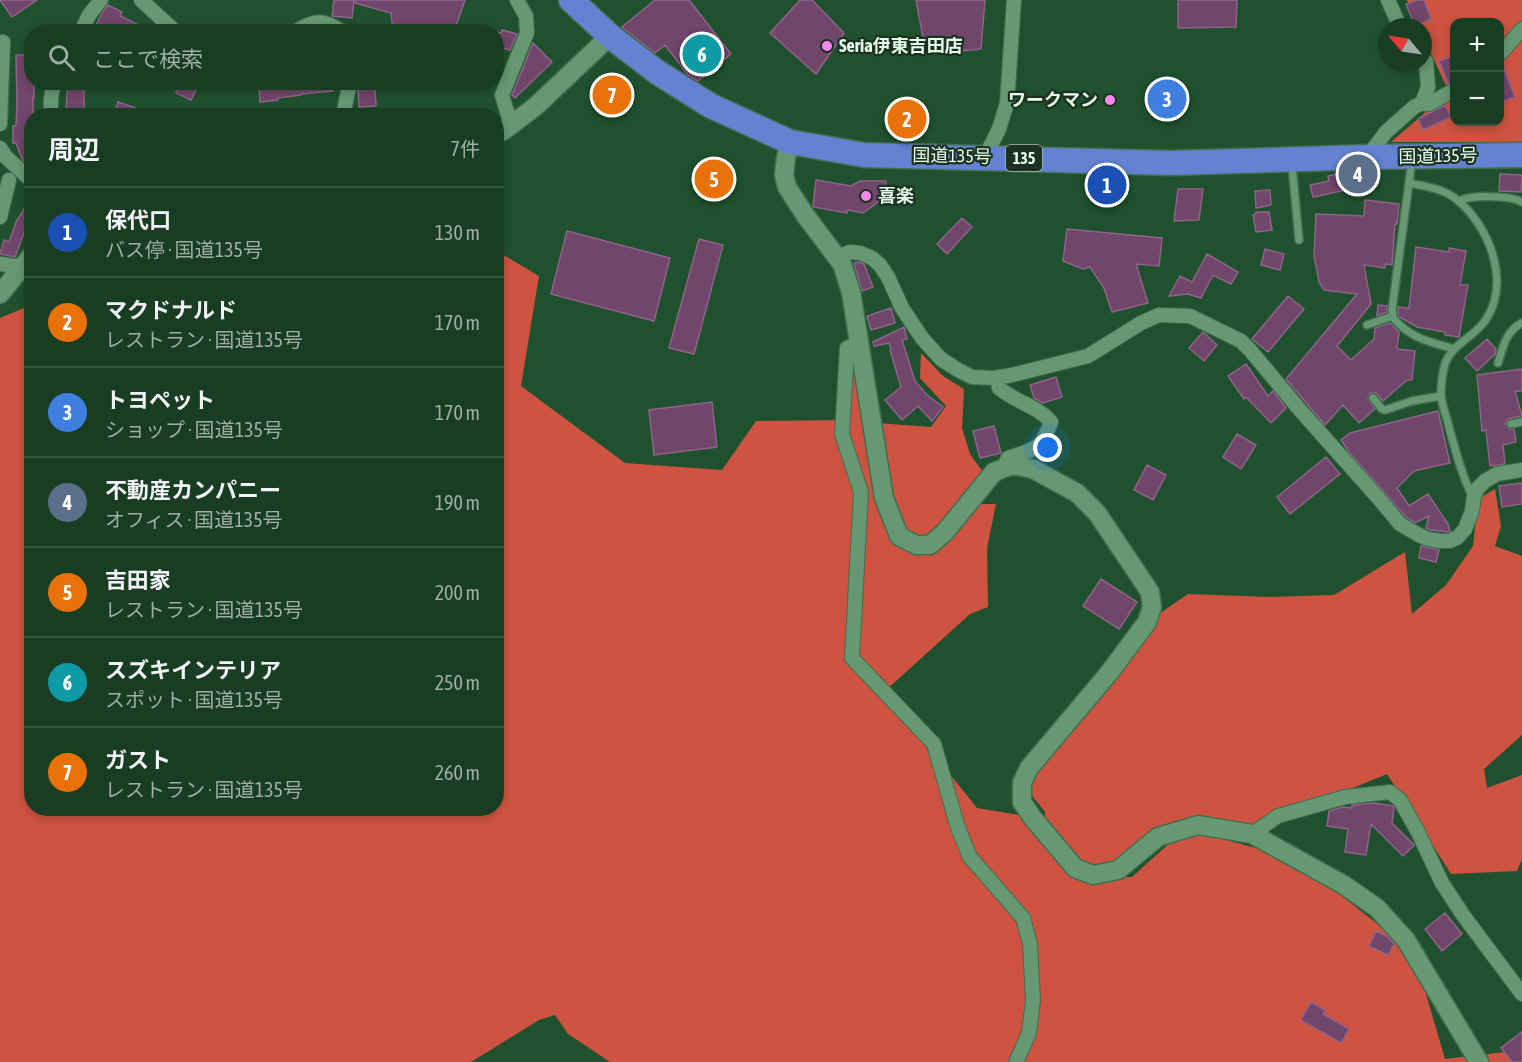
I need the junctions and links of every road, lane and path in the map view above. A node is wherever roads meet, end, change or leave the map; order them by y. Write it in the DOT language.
graph roads {
  1 [pos="102,0"];
  2 [pos="141,0"];
  3 [pos="517,0"];
  4 [pos="571,0"];
  5 [pos="1014,0"];
  6 [pos="1388,0"];
  7 [pos="1396,18"];
  8 [pos="85,24"];
  9 [pos="167,24"];
  10 [pos="308,24"];
  11 [pos="329,24"];
  12 [pos="1522,28"];
  13 [pos="610,36"];
  14 [pos="3,42"];
  15 [pos="1504,49"];
  16 [pos="1427,72"];
  17 [pos="52,90"];
  18 [pos="348,90"];
  19 [pos="1450,93"];
  20 [pos="1422,103"];
  21 [pos="51,108"];
  22 [pos="345,108"];
  23 [pos="503,108"];
  24 [pos="0,124"];
  25 [pos="504,129"];
  26 [pos="790,141"];
  27 [pos="0,148"];
  28 [pos="1522,155"];
  29 [pos="985,157"];
  30 [pos="1367,157"];
  31 [pos="1413,157"];
  32 [pos="1291,160"];
  33 [pos="24,174"];
  34 [pos="9,180"];
  35 [pos="1410,183"];
  36 [pos="1458,201"];
  37 [pos="1522,202"];
  38 [pos="0,218"];
  39 [pos="1299,240"];
  40 [pos="837,257"];
  41 [pos="24,261"];
  42 [pos="0,264"];
  43 [pos="24,265"];
  44 [pos="0,294"];
  45 [pos="1393,316"];
  46 [pos="1522,323"];
  47 [pos="1366,325"];
  48 [pos="860,343"];
  49 [pos="1454,349"];
  50 [pos="1498,363"];
  51 [pos="998,378"];
  52 [pos="1442,396"];
  53 [pos="1373,398"];
  54 [pos="1522,422"];
  55 [pos="1511,424"];
  56 [pos="1003,469"];
  57 [pos="1522,470"];
  58 [pos="1474,498"];
  59 [pos="1252,834"];
  60 [pos="1522,994"];
  61 [pos="1016,1062"];
  62 [pos="1479,1062"];
  1 -- 8 [label="street"];
  2 -- 9 [label="street"];
  3 -- 23 [label="street"];
  4 -- 13 [label="highway, 国道135号 / 135"];
  5 -- 29 [label="street"];
  6 -- 7 [label="street"];
  10 -- 11 [label="street"];
  12 -- 15 [label="street"];
  13 -- 25 [label="street"];
  13 -- 26 [label="highway, 国道135号 / 135"];
  14 -- 24 [label="street"];
  16 -- 20 [label="street"];
  17 -- 21 [label="street"];
  18 -- 22 [label="street"];
  19 -- 20 [label="street"];
  20 -- 30 [label="street"];
  26 -- 29 [label="highway, 国道135号 / 135"];
  26 -- 40 [label="street"];
  27 -- 33 [label="street"];
  28 -- 31 [label="highway, 国道135号 / 135"];
  29 -- 32 [label="highway, 国道135号 / 135"];
  30 -- 31 [label="highway, 国道135号 / 135"];
  30 -- 32 [label="highway, 国道135号 / 135"];
  31 -- 35 [label="lane"];
  32 -- 39 [label="lane"];
  34 -- 38 [label="street"];
  35 -- 36 [label="lane"];
  35 -- 45 [label="lane"];
  36 -- 37 [label="lane"];
  36 -- 49 [label="lane"];
  40 -- 48 [label="street"];
  40 -- 51 [label="street"];
  41 -- 42 [label="street"];
  43 -- 44 [label="street"];
  45 -- 47 [label="lane"];
  45 -- 49 [label="lane"];
  46 -- 50 [label="lane"];
  48 -- 56 [label="street"];
  48 -- 61 [label="street"];
  49 -- 52 [label="lane"];
  51 -- 56 [label="street"];
  51 -- 58 [label="street"];
  52 -- 53 [label="lane"];
  52 -- 58 [label="lane"];
  54 -- 55 [label="lane"];
  56 -- 59 [label="street"];
  57 -- 58 [label="street"];
  59 -- 60 [label="street"];
  59 -- 62 [label="street"];
}
